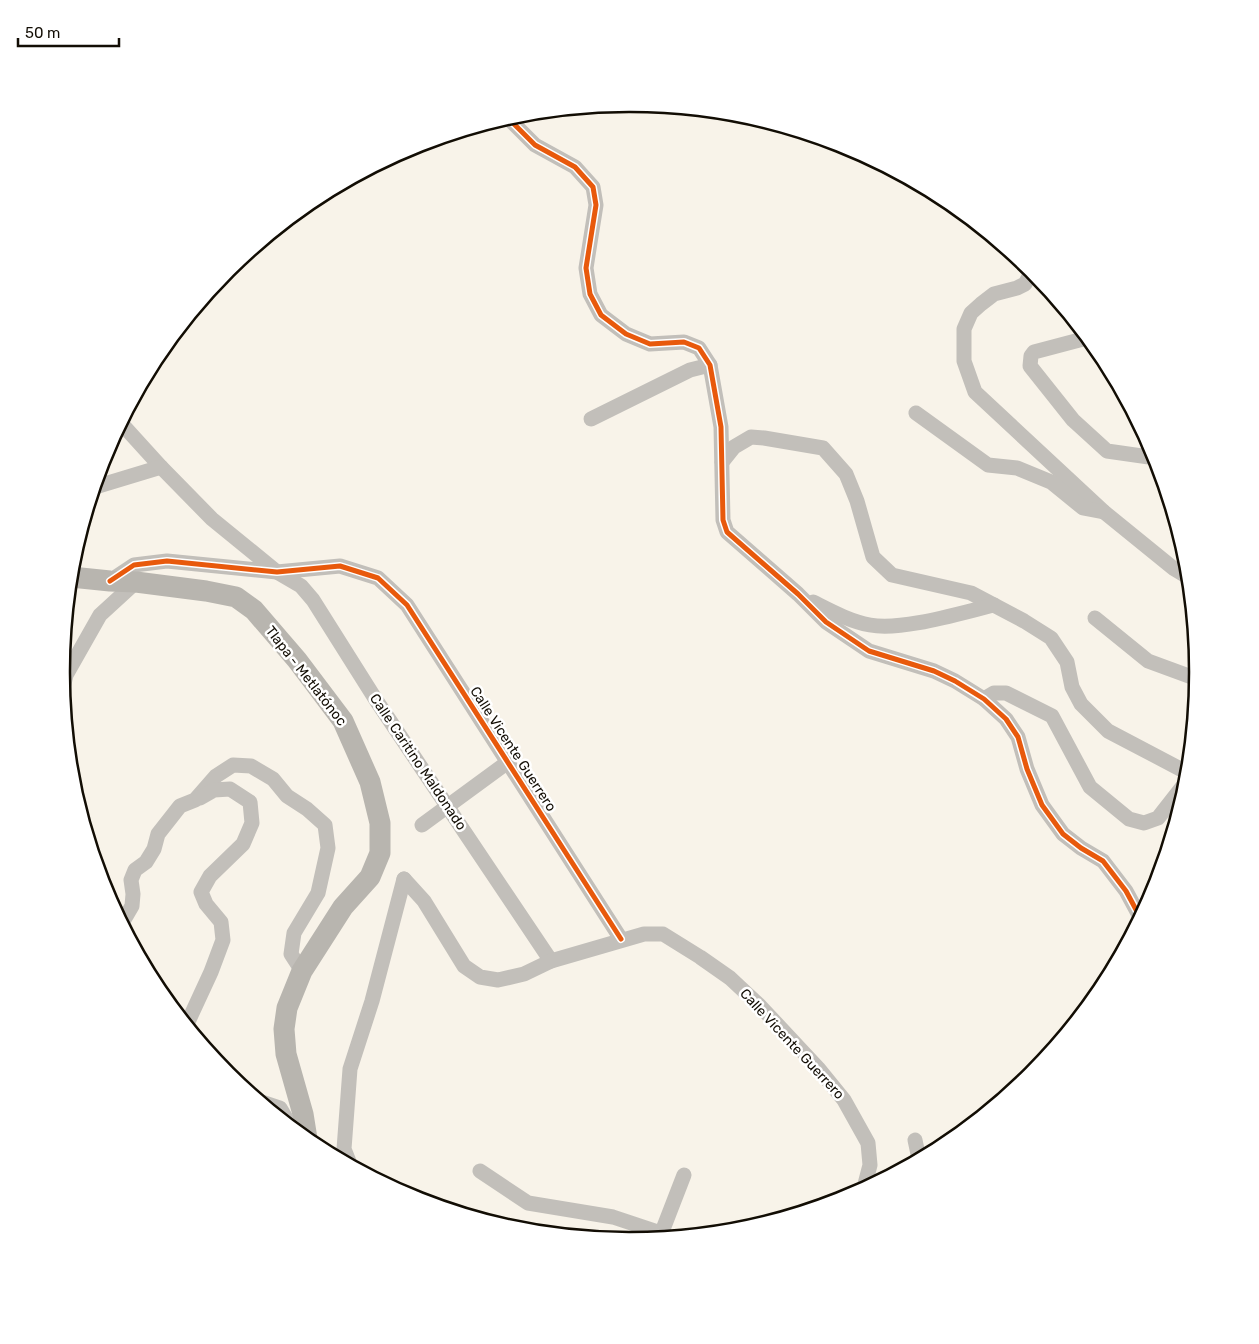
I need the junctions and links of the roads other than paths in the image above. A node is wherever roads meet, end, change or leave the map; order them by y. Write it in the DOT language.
graph roads {
  1 [pos="514,124"];
  2 [pos="1028,279"];
  3 [pos="1080,340"];
  4 [pos="710,365"];
  5 [pos="916,413"];
  6 [pos="591,419"];
  7 [pos="126,429"];
  8 [pos="1145,456"];
  9 [pos="722,462"];
  10 [pos="162,467"];
  11 [pos="103,485"];
  12 [pos="1104,512"];
  13 [pos="277,572"];
  14 [pos="1179,572"];
  15 [pos="78,579"];
  16 [pos="110,582"];
  17 [pos="136,582"];
  18 [pos="798,594"];
  19 [pos="994,605"];
  20 [pos="1095,618"];
  21 [pos="70,668"];
  22 [pos="1189,676"];
  23 [pos="984,699"];
  24 [pos="508,762"];
  25 [pos="1180,769"];
  26 [pos="1174,797"];
  27 [pos="195,800"];
  28 [pos="447,805"];
  29 [pos="422,824"];
  30 [pos="1136,909"];
  31 [pos="126,916"];
  32 [pos="621,940"];
  33 [pos="550,961"];
  34 [pos="302,971"];
  35 [pos="190,1018"];
  36 [pos="305,1127"];
  37 [pos="914,1140"];
  38 [pos="917,1152"];
  39 [pos="347,1155"];
  40 [pos="480,1171"];
  41 [pos="684,1175"];
  42 [pos="866,1179"];
  43 [pos="664,1230"];
  44 [pos="649,1231"];
  1 -- 4 [label="street"];
  2 -- 12 [label="street"];
  3 -- 8 [label="street"];
  4 -- 6 [label="street"];
  4 -- 9 [label="street"];
  5 -- 12 [label="street"];
  7 -- 10 [label="street, Calle Caritino Maldonado"];
  9 -- 18 [label="street"];
  9 -- 19 [label="street"];
  10 -- 11 [label="street"];
  10 -- 13 [label="street, Calle Caritino Maldonado"];
  12 -- 14 [label="street"];
  13 -- 16 [label="street"];
  13 -- 24 [label="street, Calle Vicente Guerrero"];
  13 -- 28 [label="street, Calle Caritino Maldonado"];
  15 -- 16 [label="main road, Tlapa - Metlatónoc"];
  16 -- 17 [label="main road, Tlapa - Metlatónoc"];
  17 -- 21 [label="street"];
  17 -- 34 [label="main road, Tlapa - Metlatónoc"];
  18 -- 19 [label="street"];
  18 -- 23 [label="street"];
  19 -- 25 [label="street"];
  20 -- 22 [label="street"];
  23 -- 26 [label="street"];
  23 -- 30 [label="street"];
  24 -- 28 [label="street"];
  24 -- 32 [label="street, Calle Vicente Guerrero"];
  27 -- 31 [label="street"];
  27 -- 34 [label="street"];
  27 -- 35 [label="street"];
  28 -- 29 [label="street"];
  28 -- 33 [label="street, Calle Caritino Maldonado"];
  32 -- 33 [label="street"];
  32 -- 42 [label="street, Calle Vicente Guerrero"];
  33 -- 39 [label="street"];
  34 -- 36 [label="main road, Tlapa - Metlatónoc"];
  37 -- 38 [label="street"];
  40 -- 44 [label="street"];
  41 -- 43 [label="street"];
}
